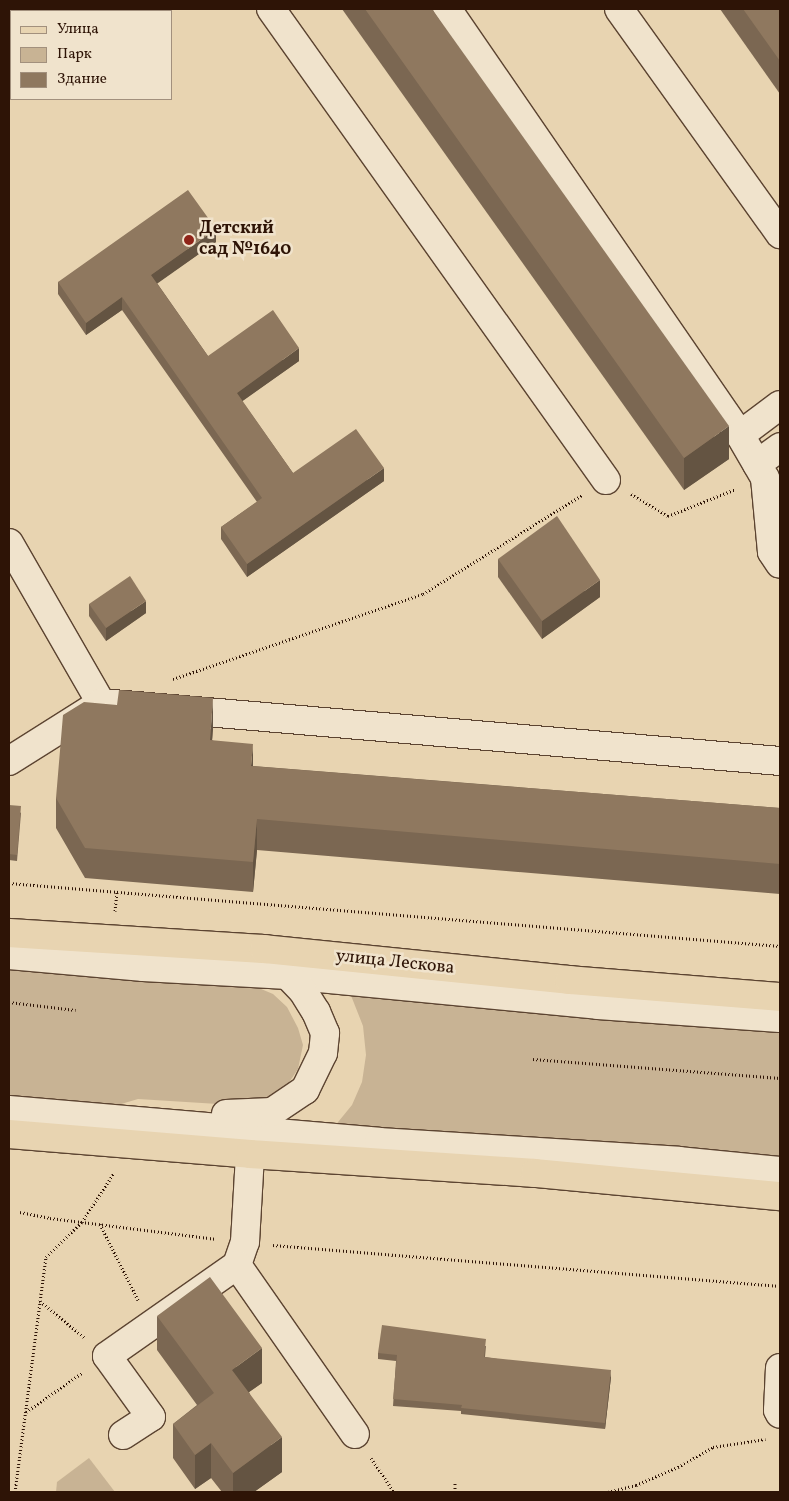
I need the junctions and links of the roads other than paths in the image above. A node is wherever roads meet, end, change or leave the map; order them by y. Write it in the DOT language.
graph roads {
  1 [pos="271,9"];
  2 [pos="447,9"];
  3 [pos="619,9"];
  4 [pos="780,234"];
  5 [pos="780,405"];
  6 [pos="740,435"];
  7 [pos="780,448"];
  8 [pos="761,471"];
  9 [pos="606,480"];
  10 [pos="9,543"];
  11 [pos="780,564"];
  12 [pos="101,704"];
  13 [pos="9,761"];
  14 [pos="780,761"];
  15 [pos="9,933"];
  16 [pos="264,949"];
  17 [pos="9,955"];
  18 [pos="288,975"];
  19 [pos="780,996"];
  20 [pos="780,1018"];
  21 [pos="9,1110"];
  22 [pos="119,1119"];
  23 [pos="9,1134"];
  24 [pos="71,1140"];
  25 [pos="250,1154"];
  26 [pos="780,1171"];
  27 [pos="780,1196"];
  28 [pos="241,1254"];
  29 [pos="780,1368"];
  30 [pos="776,1426"];
  31 [pos="356,1434"];
  32 [pos="123,1435"];
  1 -- 9 [label="street"];
  2 -- 6 [label="street"];
  3 -- 4 [label="street"];
  5 -- 6 [label="street"];
  6 -- 8 [label="street"];
  7 -- 8 [label="street"];
  8 -- 11 [label="street"];
  10 -- 12 [label="street"];
  12 -- 13 [label="street"];
  12 -- 14 [label="street"];
  15 -- 16 [label="main road, улица Лескова"];
  16 -- 18 [label="street"];
  16 -- 19 [label="main road, улица Лескова"];
  17 -- 18 [label="street, улица Лескова"];
  18 -- 20 [label="street, улица Лескова"];
  18 -- 22 [label="street"];
  21 -- 22 [label="street"];
  22 -- 24 [label="street"];
  22 -- 26 [label="street"];
  23 -- 24 [label="main road"];
  24 -- 25 [label="main road"];
  25 -- 27 [label="main road"];
  25 -- 28 [label="street"];
  28 -- 31 [label="street"];
  28 -- 32 [label="street"];
  29 -- 30 [label="street"];
}
